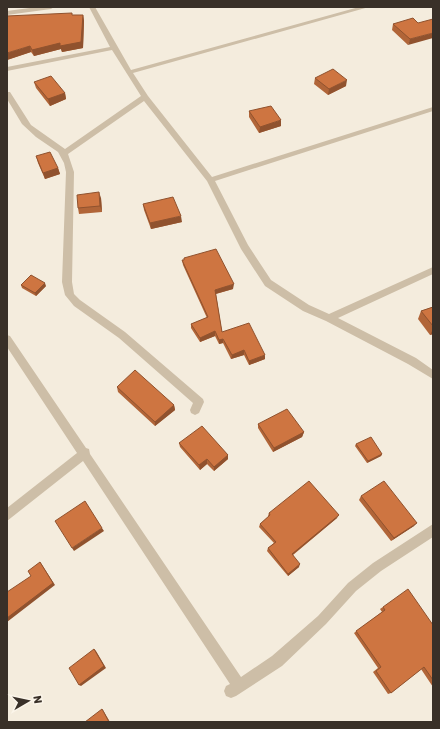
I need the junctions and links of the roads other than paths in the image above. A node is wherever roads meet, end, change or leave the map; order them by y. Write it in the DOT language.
graph roads {
  1 [pos="51,7"];
  2 [pos="92,7"];
  3 [pos="366,7"];
  4 [pos="7,13"];
  5 [pos="114,48"];
  6 [pos="7,69"];
  7 [pos="130,72"];
  8 [pos="7,94"];
  9 [pos="146,96"];
  10 [pos="433,108"];
  11 [pos="65,153"];
  12 [pos="210,180"];
  13 [pos="433,270"];
  14 [pos="329,318"];
  15 [pos="7,339"];
  16 [pos="433,374"];
  17 [pos="194,410"];
  18 [pos="85,453"];
  19 [pos="7,515"];
  20 [pos="433,530"];
  1 -- 4 [label="street"];
  2 -- 5 [label="street"];
  3 -- 7 [label="street"];
  5 -- 6 [label="street"];
  5 -- 7 [label="street"];
  7 -- 9 [label="street"];
  8 -- 11 [label="street"];
  9 -- 11 [label="street"];
  9 -- 12 [label="street"];
  10 -- 12 [label="street"];
  11 -- 17 [label="street"];
  12 -- 14 [label="street"];
  13 -- 14 [label="street"];
  14 -- 16 [label="street"];
  15 -- 18 [label="street"];
  18 -- 19 [label="street"];
  18 -- 20 [label="street"];
}
